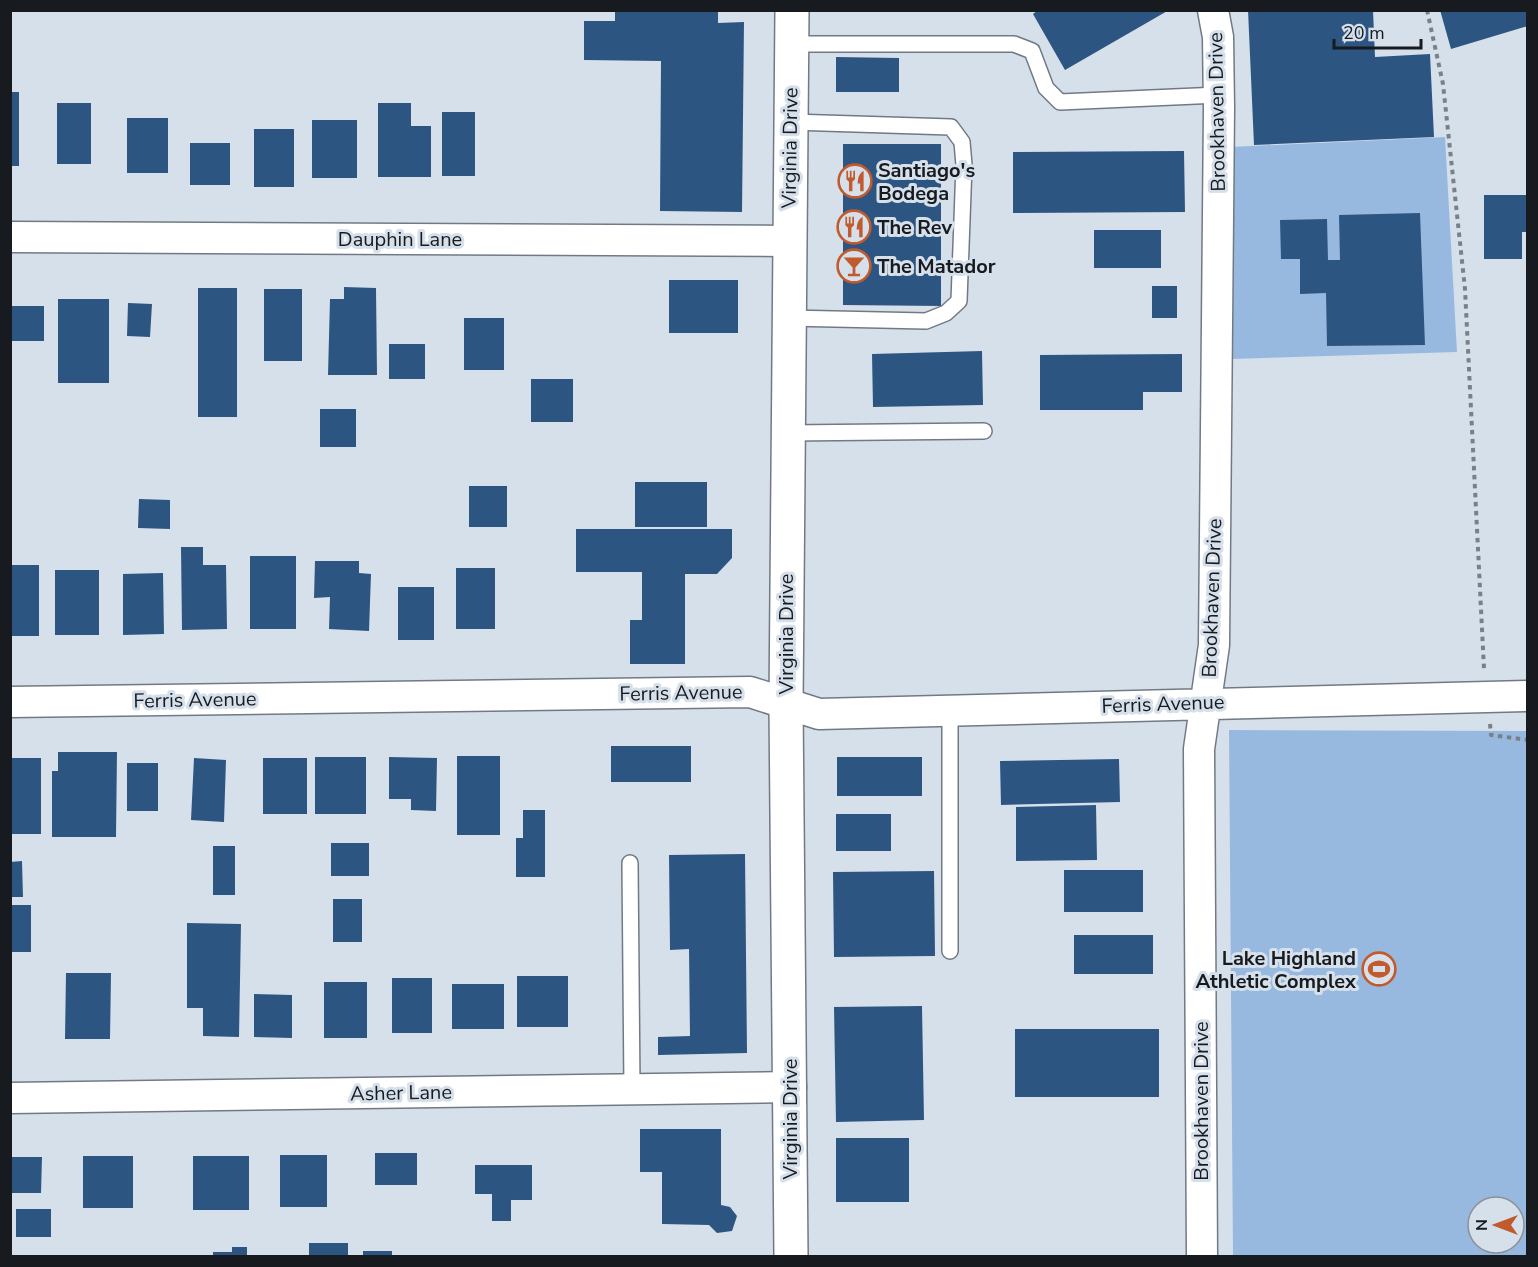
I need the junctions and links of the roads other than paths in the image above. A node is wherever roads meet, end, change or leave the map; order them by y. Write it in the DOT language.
graph roads {
  1 [pos="792,10"];
  2 [pos="1213,10"];
  3 [pos="791,44"];
  4 [pos="1219,95"];
  5 [pos="790,122"];
  6 [pos="10,237"];
  7 [pos="789,241"];
  8 [pos="788,318"];
  9 [pos="984,431"];
  10 [pos="788,433"];
  11 [pos="1527,696"];
  12 [pos="10,702"];
  13 [pos="1206,703"];
  14 [pos="786,705"];
  15 [pos="950,710"];
  16 [pos="630,863"];
  17 [pos="950,951"];
  18 [pos="790,1087"];
  19 [pos="632,1089"];
  20 [pos="10,1098"];
  21 [pos="790,1257"];
  22 [pos="1202,1257"];
  1 -- 3 [label="street, Virginia Drive"];
  2 -- 4 [label="street, Brookhaven Drive"];
  3 -- 4 [label="lane"];
  3 -- 5 [label="street, Virginia Drive"];
  4 -- 13 [label="street, Brookhaven Drive"];
  5 -- 7 [label="street, Virginia Drive"];
  5 -- 8 [label="lane"];
  6 -- 7 [label="street, Dauphin Lane"];
  7 -- 8 [label="street, Virginia Drive"];
  8 -- 10 [label="street, Virginia Drive"];
  9 -- 10 [label="lane"];
  10 -- 14 [label="street, Virginia Drive"];
  11 -- 13 [label="street, Ferris Avenue"];
  12 -- 14 [label="street, Ferris Avenue"];
  13 -- 15 [label="street, Ferris Avenue"];
  13 -- 22 [label="street, Brookhaven Drive"];
  14 -- 15 [label="street, Ferris Avenue"];
  14 -- 18 [label="street, Virginia Drive"];
  15 -- 17 [label="lane"];
  16 -- 19 [label="lane"];
  18 -- 19 [label="street, Asher Lane"];
  18 -- 21 [label="street, Virginia Drive"];
  19 -- 20 [label="street, Asher Lane"];
}
